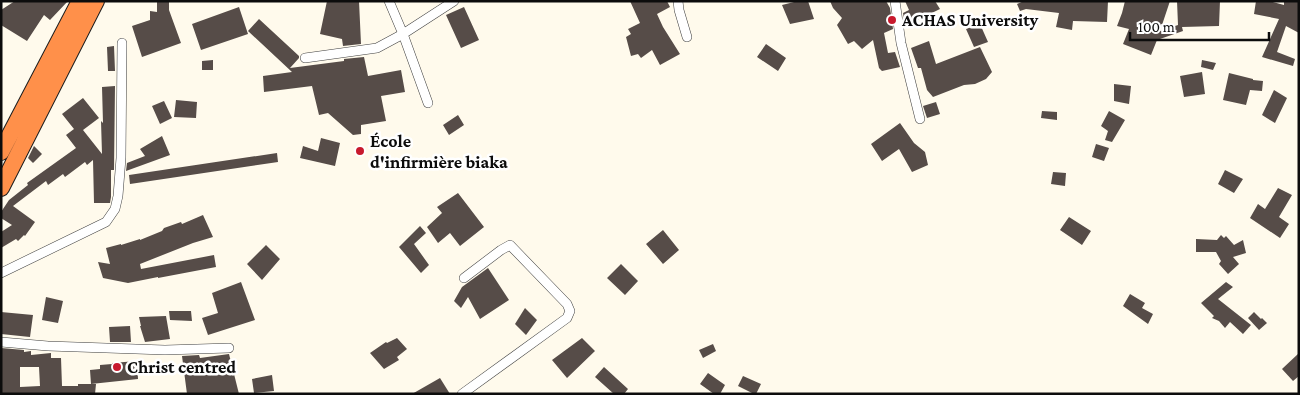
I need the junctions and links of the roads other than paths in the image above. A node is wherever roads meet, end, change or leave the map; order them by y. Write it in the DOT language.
graph roads {
  1 [pos="80,1"];
  2 [pos="96,1"];
  3 [pos="389,1"];
  4 [pos="454,1"];
  5 [pos="678,1"];
  6 [pos="895,1"];
  7 [pos="403,34"];
  8 [pos="687,37"];
  9 [pos="122,43"];
  10 [pos="305,58"];
  11 [pos="428,102"];
  12 [pos="920,119"];
  13 [pos="1,152"];
  14 [pos="1,188"];
  15 [pos="1,273"];
  16 [pos="464,278"];
  17 [pos="1,342"];
  18 [pos="229,348"];
  19 [pos="462,394"];
  1 -- 13 [label="highway"];
  2 -- 14 [label="highway"];
  3 -- 7 [label="street"];
  4 -- 7 [label="street"];
  5 -- 8 [label="street"];
  6 -- 12 [label="street"];
  7 -- 10 [label="street"];
  7 -- 11 [label="street"];
  9 -- 15 [label="street"];
  16 -- 19 [label="street"];
  17 -- 18 [label="street"];
}
